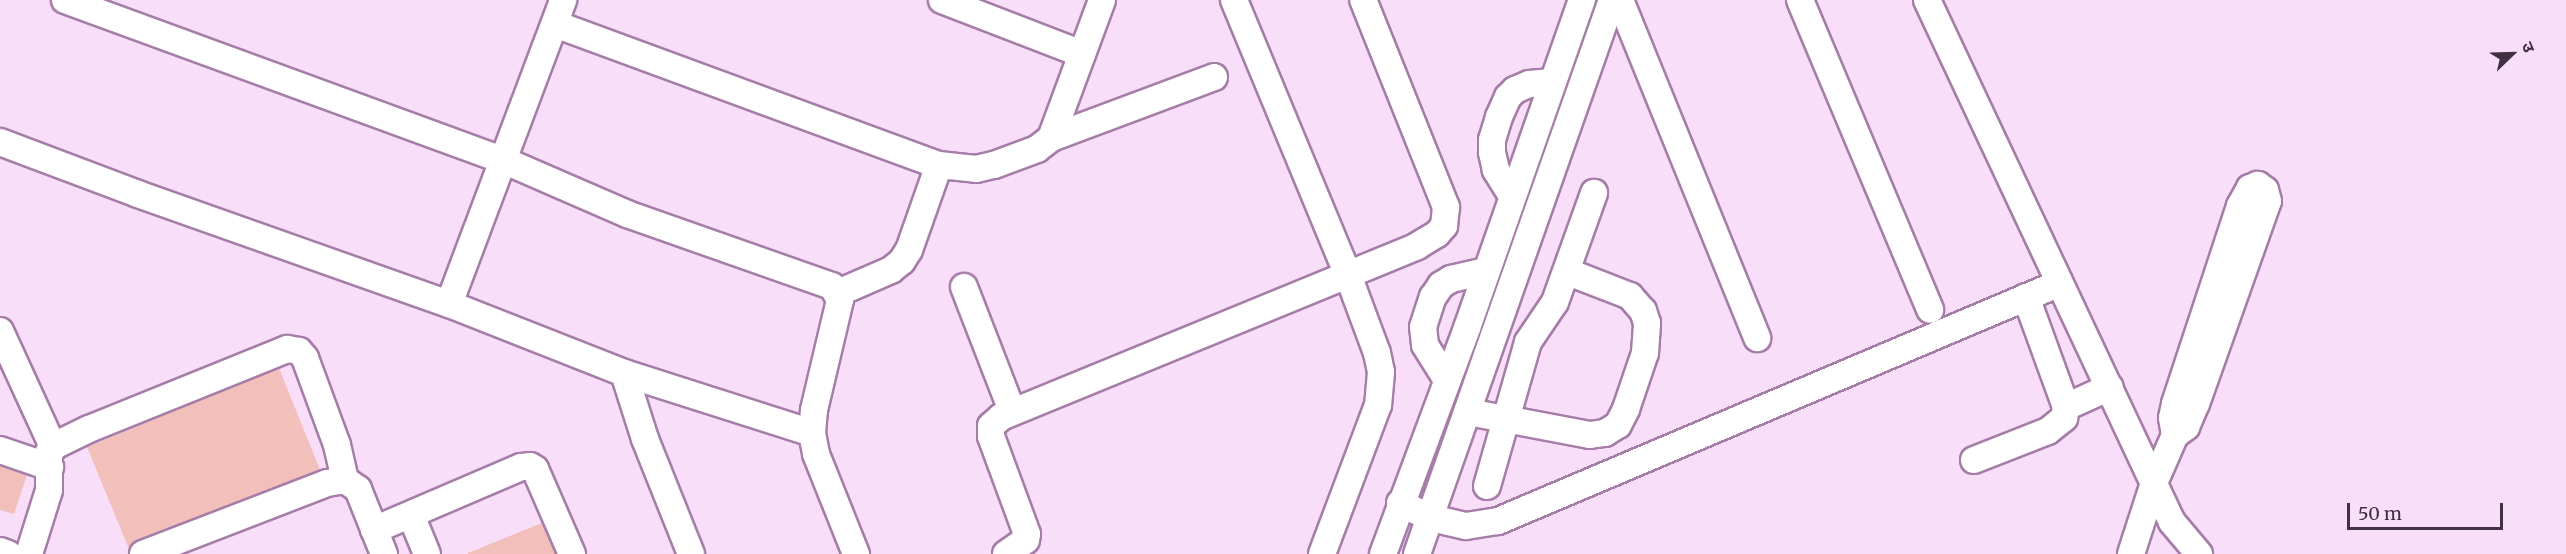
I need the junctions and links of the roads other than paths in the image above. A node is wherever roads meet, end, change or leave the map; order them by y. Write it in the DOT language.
graph roads {
  1 [pos="65,0"];
  2 [pos="563,0"];
  3 [pos="942,0"];
  4 [pos="1102,0"];
  5 [pos="1234,0"];
  6 [pos="1363,0"];
  7 [pos="1582,0"];
  8 [pos="1612,0"];
  9 [pos="1620,0"];
  10 [pos="1800,0"];
  11 [pos="1927,0"];
  12 [pos="555,24"];
  13 [pos="1082,54"];
  14 [pos="1214,77"];
  15 [pos="1552,82"];
  16 [pos="1051,138"];
  17 [pos="0,142"];
  18 [pos="503,160"];
  19 [pos="939,165"];
  20 [pos="1594,193"];
  21 [pos="1512,196"];
  22 [pos="1486,272"];
  23 [pos="1568,272"];
  24 [pos="1348,275"];
  25 [pos="2060,283"];
  26 [pos="964,287"];
  27 [pos="838,293"];
  28 [pos="2026,297"];
  29 [pos="449,304"];
  30 [pos="1930,310"];
  31 [pos="0,331"];
  32 [pos="1757,338"];
  33 [pos="624,373"];
  34 [pos="1447,380"];
  35 [pos="2110,387"];
  36 [pos="2066,407"];
  37 [pos="1012,411"];
  38 [pos="1468,411"];
  39 [pos="1507,419"];
  40 [pos="812,433"];
  41 [pos="2175,435"];
  42 [pos="0,450"];
  43 [pos="51,457"];
  44 [pos="1974,460"];
  45 [pos="345,480"];
  46 [pos="2154,483"];
  47 [pos="1487,486"];
  48 [pos="1400,503"];
  49 [pos="411,515"];
  50 [pos="1431,518"];
  51 [pos="374,530"];
  52 [pos="0,551"];
  53 [pos="148,553"];
  54 [pos="8,554"];
  55 [pos="29,554"];
  56 [pos="384,554"];
  57 [pos="427,554"];
  58 [pos="573,554"];
  59 [pos="691,554"];
  60 [pos="856,554"];
  61 [pos="1006,554"];
  62 [pos="1322,554"];
  63 [pos="1383,554"];
  64 [pos="1417,554"];
  65 [pos="2131,554"];
  66 [pos="2199,554"];
  1 -- 18 [label="street"];
  2 -- 12 [label="street"];
  3 -- 13 [label="street"];
  4 -- 13 [label="street"];
  5 -- 24 [label="street"];
  6 -- 24 [label="street"];
  7 -- 15 [label="street"];
  8 -- 38 [label="street"];
  9 -- 32 [label="street"];
  10 -- 30 [label="street"];
  11 -- 25 [label="street"];
  12 -- 18 [label="street"];
  12 -- 19 [label="street"];
  13 -- 16 [label="street"];
  14 -- 16 [label="street"];
  15 -- 21 [label="street"];
  15 -- 21 [label="street"];
  16 -- 19 [label="street"];
  17 -- 29 [label="street"];
  18 -- 27 [label="street"];
  18 -- 29 [label="street"];
  19 -- 27 [label="street"];
  20 -- 23 [label="street"];
  21 -- 22 [label="street"];
  22 -- 34 [label="street"];
  22 -- 34 [label="street"];
  23 -- 39 [label="street"];
  23 -- 39 [label="street"];
  24 -- 37 [label="street"];
  24 -- 62 [label="street"];
  25 -- 28 [label="street"];
  25 -- 35 [label="street"];
  26 -- 37 [label="street"];
  27 -- 40 [label="street"];
  28 -- 36 [label="street"];
  28 -- 50 [label="street"];
  29 -- 33 [label="street"];
  31 -- 43 [label="street"];
  33 -- 40 [label="street"];
  33 -- 59 [label="street"];
  34 -- 48 [label="street"];
  35 -- 36 [label="street"];
  35 -- 46 [label="street"];
  36 -- 44 [label="street"];
  37 -- 61 [label="street"];
  38 -- 39 [label="street"];
  38 -- 50 [label="street"];
  39 -- 47 [label="street"];
  40 -- 60 [label="street"];
  41 -- 41 [label="street"];
  41 -- 46 [label="street"];
  42 -- 43 [label="street"];
  43 -- 45 [label="street"];
  43 -- 55 [label="street"];
  45 -- 51 [label="street"];
  45 -- 53 [label="street"];
  46 -- 65 [label="street"];
  46 -- 66 [label="street"];
  48 -- 50 [label="street"];
  48 -- 63 [label="street"];
  49 -- 51 [label="street"];
  49 -- 57 [label="street"];
  49 -- 58 [label="street"];
  50 -- 64 [label="street"];
  51 -- 56 [label="street"];
  52 -- 54 [label="street"];
}
